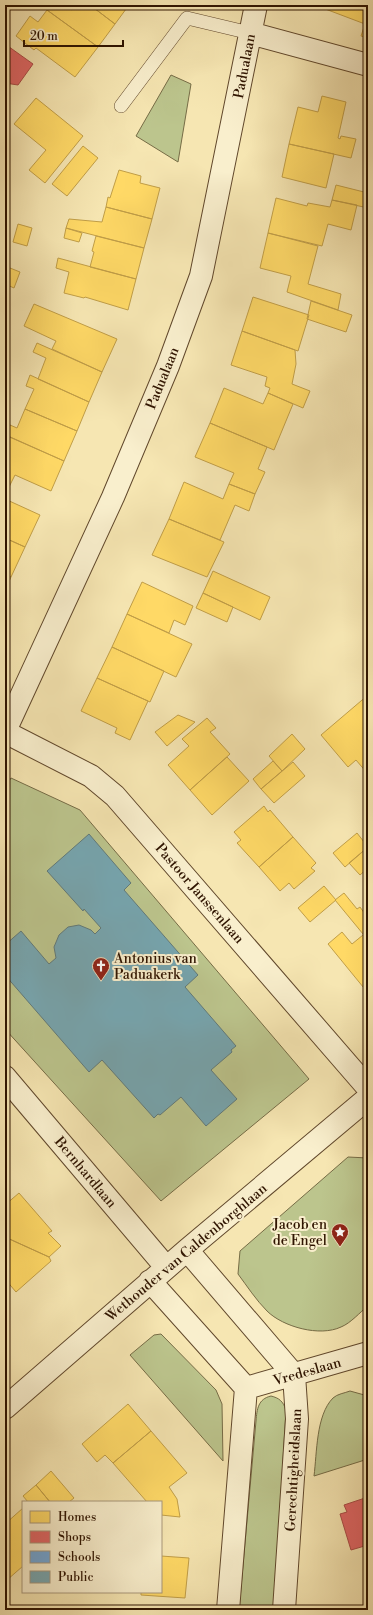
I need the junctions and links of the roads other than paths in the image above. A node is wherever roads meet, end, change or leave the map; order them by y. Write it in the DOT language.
graph roads {
  1 [pos="256,5"];
  2 [pos="250,33"];
  3 [pos="368,65"];
  4 [pos="121,106"];
  5 [pos="5,731"];
  6 [pos="5,1077"];
  7 [pos="368,1088"];
  8 [pos="364,1109"];
  9 [pos="187,1250"];
  10 [pos="166,1267"];
  11 [pos="150,1282"];
  12 [pos="368,1354"];
  13 [pos="294,1375"];
  14 [pos="246,1388"];
  15 [pos="5,1408"];
  16 [pos="228,1610"];
  17 [pos="284,1610"];
  1 -- 2 [label="street, Padualaan"];
  2 -- 3 [label="street"];
  2 -- 4 [label="lane"];
  2 -- 5 [label="street, Padualaan"];
  5 -- 7 [label="street, Pastoor Janssenlaan"];
  6 -- 10 [label="street, Bernhardlaan"];
  8 -- 9 [label="street, Wethouder van Caldenborghlaan"];
  9 -- 10 [label="street, Wethouder van Caldenborghlaan"];
  9 -- 13 [label="street"];
  10 -- 11 [label="street, Wethouder van Caldenborghlaan"];
  11 -- 14 [label="street"];
  11 -- 15 [label="street, Wethouder van Caldenborghlaan"];
  12 -- 13 [label="street, Vredeslaan"];
  13 -- 14 [label="street, Vredeslaan"];
  13 -- 17 [label="street, Gerechtigheidslaan"];
  14 -- 16 [label="street"];
}
